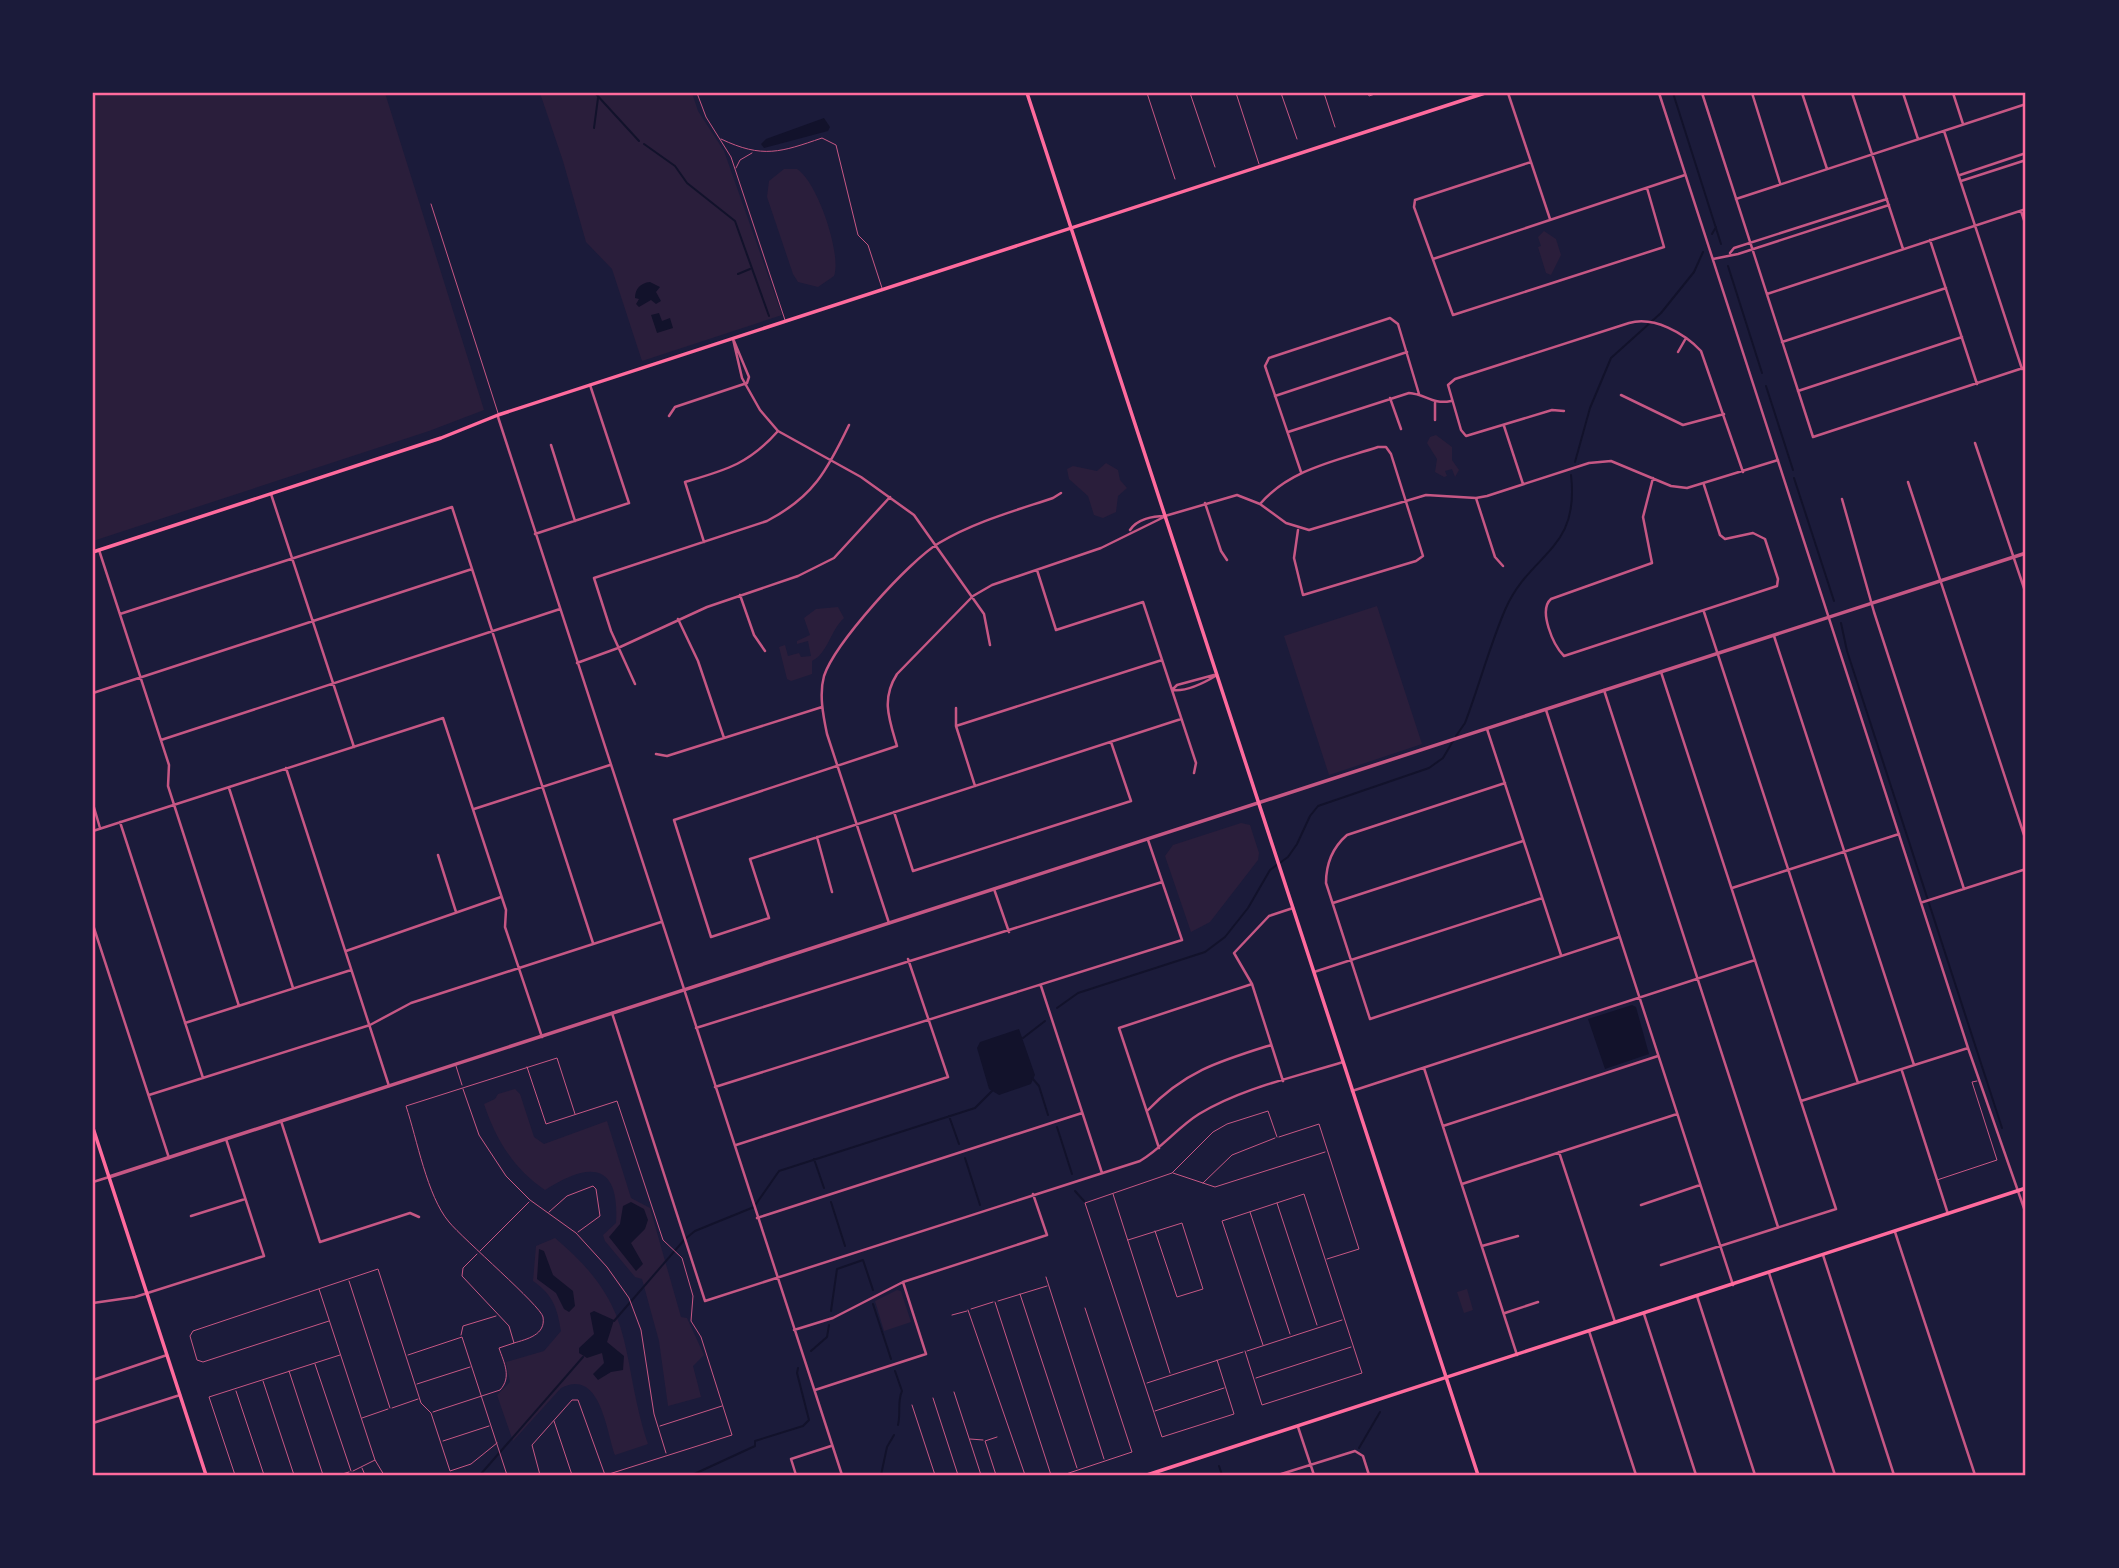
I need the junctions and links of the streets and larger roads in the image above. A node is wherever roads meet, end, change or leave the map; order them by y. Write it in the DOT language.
graph roads {
  1 [pos="1027,93"];
  2 [pos="1485,93"];
  3 [pos="1507,93"];
  4 [pos="1659,93"];
  5 [pos="1702,93"];
  6 [pos="1752,93"];
  7 [pos="1802,93"];
  8 [pos="1853,93"];
  9 [pos="1903,93"];
  10 [pos="1953,93"];
  11 [pos="2026,104"];
  12 [pos="1963,124"];
  13 [pos="1944,131"];
  14 [pos="1918,139"];
  15 [pos="2026,153"];
  16 [pos="1872,154"];
  17 [pos="2014,157"];
  18 [pos="2026,160"];
  19 [pos="1531,162"];
  20 [pos="2015,163"];
  21 [pos="1827,169"];
  22 [pos="1685,175"];
  23 [pos="1958,175"];
  24 [pos="1961,181"];
  25 [pos="1781,184"];
  26 [pos="1647,188"];
  27 [pos="1736,199"];
  28 [pos="1887,199"];
  29 [pos="1889,205"];
  30 [pos="2026,209"];
  31 [pos="2021,211"];
  32 [pos="1550,220"];
  33 [pos="1975,226"];
  34 [pos="2026,226"];
  35 [pos="1071,229"];
  36 [pos="1930,240"];
  37 [pos="1750,243"];
  38 [pos="1903,249"];
  39 [pos="1752,250"];
  40 [pos="1730,253"];
  41 [pos="1432,259"];
  42 [pos="1713,259"];
  43 [pos="1946,288"];
  44 [pos="1767,294"];
  45 [pos="1962,337"];
  46 [pos="1686,338"];
  47 [pos="733,339"];
  48 [pos="1782,342"];
  49 [pos="1407,352"];
  50 [pos="1678,352"];
  51 [pos="2024,368"];
  52 [pos="747,383"];
  53 [pos="1977,384"];
  54 [pos="590,385"];
  55 [pos="1798,391"];
  56 [pos="1419,394"];
  57 [pos="1621,394"];
  58 [pos="1275,396"];
  59 [pos="1391,398"];
  60 [pos="1451,401"];
  61 [pos="1434,403"];
  62 [pos="1564,411"];
  63 [pos="1724,414"];
  64 [pos="498,415"];
  65 [pos="669,416"];
  66 [pos="1435,420"];
  67 [pos="849,425"];
  68 [pos="1504,426"];
  69 [pos="1401,429"];
  70 [pos="778,431"];
  71 [pos="1287,432"];
  72 [pos="1975,443"];
  73 [pos="551,445"];
  74 [pos="832,460"];
  75 [pos="1778,460"];
  76 [pos="1301,472"];
  77 [pos="1743,472"];
  78 [pos="1653,478"];
  79 [pos="1908,482"];
  80 [pos="1523,484"];
  81 [pos="1703,485"];
  82 [pos="1061,492"];
  83 [pos="271,494"];
  84 [pos="890,496"];
  85 [pos="1476,498"];
  86 [pos="1842,499"];
  87 [pos="1406,500"];
  88 [pos="1205,503"];
  89 [pos="1260,504"];
  90 [pos="1165,516"];
  91 [pos="575,521"];
  92 [pos="1298,528"];
  93 [pos="1129,532"];
  94 [pos="535,534"];
  95 [pos="704,542"];
  96 [pos="936,545"];
  97 [pos="99,550"];
  98 [pos="93,552"];
  99 [pos="2026,553"];
  100 [pos="2013,557"];
  101 [pos="292,558"];
  102 [pos="1227,560"];
  103 [pos="1503,565"];
  104 [pos="472,569"];
  105 [pos="1037,570"];
  106 [pos="1941,581"];
  107 [pos="2026,594"];
  108 [pos="740,595"];
  109 [pos="973,596"];
  110 [pos="1872,603"];
  111 [pos="560,609"];
  112 [pos="1704,612"];
  113 [pos="120,614"];
  114 [pos="1828,617"];
  115 [pos="678,619"];
  116 [pos="313,621"];
  117 [pos="492,631"];
  118 [pos="1773,635"];
  119 [pos="990,645"];
  120 [pos="618,648"];
  121 [pos="765,651"];
  122 [pos="1718,654"];
  123 [pos="1162,660"];
  124 [pos="578,663"];
  125 [pos="1661,672"];
  126 [pos="1217,675"];
  127 [pos="141,677"];
  128 [pos="332,683"];
  129 [pos="635,684"];
  130 [pos="1172,690"];
  131 [pos="1604,691"];
  132 [pos="93,692"];
  133 [pos="822,707"];
  134 [pos="956,708"];
  135 [pos="1546,710"];
  136 [pos="1181,719"];
  137 [pos="956,726"];
  138 [pos="1488,729"];
  139 [pos="724,738"];
  140 [pos="161,740"];
  141 [pos="1111,742"];
  142 [pos="354,747"];
  143 [pos="656,754"];
  144 [pos="610,765"];
  145 [pos="838,766"];
  146 [pos="286,768"];
  147 [pos="1194,774"];
  148 [pos="1505,783"];
  149 [pos="975,786"];
  150 [pos="229,787"];
  151 [pos="543,787"];
  152 [pos="1258,803"];
  153 [pos="93,804"];
  154 [pos="174,805"];
  155 [pos="473,809"];
  156 [pos="894,812"];
  157 [pos="120,822"];
  158 [pos="857,824"];
  159 [pos="101,829"];
  160 [pos="93,831"];
  161 [pos="1899,834"];
  162 [pos="817,837"];
  163 [pos="1147,839"];
  164 [pos="1524,841"];
  165 [pos="2026,841"];
  166 [pos="1844,852"];
  167 [pos="438,855"];
  168 [pos="2026,869"];
  169 [pos="1788,870"];
  170 [pos="1162,882"];
  171 [pos="1731,888"];
  172 [pos="995,889"];
  173 [pos="1964,889"];
  174 [pos="831,892"];
  175 [pos="501,897"];
  176 [pos="1542,898"];
  177 [pos="1926,901"];
  178 [pos="1333,903"];
  179 [pos="1293,908"];
  180 [pos="456,912"];
  181 [pos="661,922"];
  182 [pos="889,923"];
  183 [pos="93,925"];
  184 [pos="1009,932"];
  185 [pos="1619,937"];
  186 [pos="593,943"];
  187 [pos="345,951"];
  188 [pos="1561,956"];
  189 [pos="908,959"];
  190 [pos="1351,960"];
  191 [pos="1755,960"];
  192 [pos="518,967"];
  193 [pos="351,970"];
  194 [pos="1314,972"];
  195 [pos="1698,978"];
  196 [pos="1252,984"];
  197 [pos="1041,986"];
  198 [pos="293,988"];
  199 [pos="684,990"];
  200 [pos="1639,997"];
  201 [pos="239,1006"];
  202 [pos="612,1013"];
  203 [pos="928,1018"];
  204 [pos="185,1023"];
  205 [pos="370,1025"];
  206 [pos="696,1028"];
  207 [pos="542,1037"];
  208 [pos="1271,1045"];
  209 [pos="1968,1048"];
  210 [pos="1658,1056"];
  211 [pos="1343,1062"];
  212 [pos="1914,1065"];
  213 [pos="1424,1068"];
  214 [pos="1901,1069"];
  215 [pos="203,1078"];
  216 [pos="1283,1081"];
  217 [pos="1858,1083"];
  218 [pos="389,1086"];
  219 [pos="715,1087"];
  220 [pos="1352,1091"];
  221 [pos="149,1095"];
  222 [pos="1801,1102"];
  223 [pos="1147,1111"];
  224 [pos="1082,1113"];
  225 [pos="1677,1114"];
  226 [pos="281,1121"];
  227 [pos="1443,1126"];
  228 [pos="93,1128"];
  229 [pos="226,1139"];
  230 [pos="734,1146"];
  231 [pos="1160,1149"];
  232 [pos="1559,1152"];
  233 [pos="169,1158"];
  234 [pos="1102,1173"];
  235 [pos="109,1177"];
  236 [pos="93,1182"];
  237 [pos="1462,1184"];
  238 [pos="1700,1185"];
  239 [pos="2026,1188"];
  240 [pos="2018,1191"];
  241 [pos="1033,1194"];
  242 [pos="245,1199"];
  243 [pos="1641,1205"];
  244 [pos="1948,1214"];
  245 [pos="2026,1214"];
  246 [pos="191,1216"];
  247 [pos="419,1217"];
  248 [pos="757,1218"];
  249 [pos="1779,1227"];
  250 [pos="1895,1231"];
  251 [pos="1518,1236"];
  252 [pos="1720,1246"];
  253 [pos="1482,1247"];
  254 [pos="1823,1255"];
  255 [pos="1661,1265"];
  256 [pos="1769,1273"];
  257 [pos="777,1278"];
  258 [pos="903,1282"];
  259 [pos="1733,1284"];
  260 [pos="147,1294"];
  261 [pos="1697,1296"];
  262 [pos="1538,1302"];
  263 [pos="93,1303"];
  264 [pos="1504,1313"];
  265 [pos="1644,1314"];
  266 [pos="1616,1323"];
  267 [pos="794,1330"];
  268 [pos="1590,1331"];
  269 [pos="167,1355"];
  270 [pos="1517,1355"];
  271 [pos="1446,1378"];
  272 [pos="93,1380"];
  273 [pos="814,1390"];
  274 [pos="180,1395"];
  275 [pos="93,1423"];
  276 [pos="1298,1427"];
  277 [pos="832,1446"];
  278 [pos="1310,1465"];
  279 [pos="206,1475"];
  280 [pos="796,1475"];
  281 [pos="842,1475"];
  282 [pos="1147,1475"];
  283 [pos="1278,1475"];
  284 [pos="1314,1475"];
  285 [pos="1369,1475"];
  286 [pos="1478,1475"];
  287 [pos="1636,1475"];
  288 [pos="1696,1475"];
  289 [pos="1755,1475"];
  290 [pos="1835,1475"];
  291 [pos="1894,1475"];
  292 [pos="1975,1475"];
  1 -- 35 [label="main road"];
  2 -- 35 [label="main road"];
  3 -- 19 [label="street"];
  4 -- 22 [label="street"];
  5 -- 27 [label="street"];
  6 -- 25 [label="street"];
  7 -- 21 [label="street"];
  8 -- 16 [label="street"];
  9 -- 14 [label="street"];
  10 -- 12 [label="street"];
  11 -- 12 [label="street"];
  12 -- 13 [label="street"];
  13 -- 14 [label="street"];
  13 -- 23 [label="street"];
  14 -- 16 [label="street"];
  15 -- 17 [label="street"];
  16 -- 21 [label="street"];
  16 -- 28 [label="street"];
  17 -- 20 [label="street"];
  17 -- 23 [label="street"];
  18 -- 20 [label="street"];
  19 -- 32 [label="street"];
  19 -- 41 [label="street"];
  20 -- 24 [label="street"];
  21 -- 25 [label="street"];
  22 -- 26 [label="street"];
  22 -- 42 [label="street"];
  23 -- 24 [label="street"];
  24 -- 33 [label="street"];
  25 -- 27 [label="street"];
  26 -- 32 [label="street"];
  26 -- 41 [label="street"];
  27 -- 37 [label="street"];
  28 -- 29 [label="street"];
  28 -- 37 [label="street"];
  29 -- 38 [label="street"];
  29 -- 39 [label="street"];
  30 -- 31 [label="street"];
  31 -- 33 [label="street"];
  31 -- 34 [label="street"];
  32 -- 41 [label="street"];
  33 -- 36 [label="street"];
  33 -- 51 [label="street"];
  35 -- 47 [label="main road"];
  35 -- 90 [label="main road"];
  36 -- 38 [label="street"];
  36 -- 43 [label="street"];
  37 -- 39 [label="street"];
  37 -- 40 [label="street"];
  38 -- 44 [label="street"];
  39 -- 40 [label="street"];
  39 -- 44 [label="street"];
  40 -- 42 [label="street"];
  42 -- 75 [label="street"];
  43 -- 45 [label="street"];
  43 -- 48 [label="street"];
  44 -- 48 [label="street"];
  45 -- 53 [label="street"];
  45 -- 55 [label="street"];
  46 -- 50 [label="street"];
  46 -- 60 [label="street"];
  46 -- 63 [label="street"];
  47 -- 52 [label="street"];
  47 -- 54 [label="main road"];
  48 -- 55 [label="street"];
  49 -- 56 [label="street"];
  49 -- 58 [label="street"];
  49 -- 58 [label="street"];
  51 -- 53 [label="street"];
  52 -- 65 [label="street"];
  52 -- 70 [label="street"];
  53 -- 55 [label="street"];
  54 -- 64 [label="main road"];
  54 -- 91 [label="street"];
  56 -- 59 [label="street"];
  56 -- 61 [label="street"];
  57 -- 63 [label="street"];
  58 -- 71 [label="street"];
  59 -- 69 [label="street"];
  59 -- 71 [label="street"];
  60 -- 61 [label="street"];
  60 -- 68 [label="street"];
  61 -- 66 [label="street"];
  62 -- 68 [label="street"];
  63 -- 77 [label="street"];
  64 -- 83 [label="main road"];
  64 -- 94 [label="street"];
  67 -- 74 [label="street"];
  68 -- 80 [label="street"];
  70 -- 74 [label="street"];
  70 -- 95 [label="street"];
  71 -- 76 [label="street"];
  72 -- 100 [label="street"];
  73 -- 91 [label="street"];
  74 -- 84 [label="street"];
  74 -- 95 [label="street"];
  75 -- 77 [label="street"];
  75 -- 114 [label="street"];
  76 -- 87 [label="street"];
  76 -- 89 [label="street"];
  77 -- 81 [label="street"];
  78 -- 80 [label="street"];
  78 -- 81 [label="street"];
  78 -- 112 [label="street"];
  79 -- 106 [label="street"];
  80 -- 85 [label="street"];
  81 -- 112 [label="street"];
  82 -- 96 [label="street"];
  83 -- 97 [label="main road"];
  83 -- 101 [label="street"];
  84 -- 96 [label="street"];
  84 -- 108 [label="street"];
  85 -- 87 [label="street"];
  85 -- 103 [label="street"];
  86 -- 110 [label="street"];
  87 -- 92 [label="street"];
  87 -- 92 [label="street"];
  88 -- 89 [label="street"];
  88 -- 90 [label="street"];
  88 -- 102 [label="street"];
  89 -- 92 [label="street"];
  90 -- 93 [label="street"];
  90 -- 93 [label="street"];
  90 -- 126 [label="main road"];
  91 -- 94 [label="street"];
  93 -- 105 [label="street"];
  94 -- 111 [label="street"];
  95 -- 120 [label="street"];
  96 -- 109 [label="street"];
  96 -- 133 [label="street"];
  97 -- 98 [label="main road"];
  97 -- 113 [label="street"];
  99 -- 100 [label="street"];
  100 -- 106 [label="street"];
  100 -- 107 [label="street"];
  101 -- 104 [label="street"];
  101 -- 113 [label="street"];
  101 -- 116 [label="street"];
  104 -- 116 [label="street"];
  104 -- 117 [label="street"];
  105 -- 109 [label="street"];
  105 -- 123 [label="street"];
  106 -- 110 [label="street"];
  106 -- 165 [label="street"];
  108 -- 115 [label="street"];
  108 -- 121 [label="street"];
  109 -- 119 [label="street"];
  109 -- 145 [label="street"];
  110 -- 114 [label="street"];
  110 -- 173 [label="street"];
  111 -- 117 [label="street"];
  111 -- 124 [label="street"];
  112 -- 122 [label="street"];
  113 -- 127 [label="street"];
  114 -- 118 [label="street"];
  114 -- 161 [label="street"];
  115 -- 120 [label="street"];
  115 -- 139 [label="street"];
  116 -- 127 [label="street"];
  116 -- 128 [label="street"];
  117 -- 128 [label="street"];
  117 -- 151 [label="street"];
  118 -- 122 [label="street"];
  118 -- 166 [label="street"];
  120 -- 124 [label="street"];
  120 -- 129 [label="street"];
  122 -- 125 [label="street"];
  122 -- 169 [label="street"];
  123 -- 130 [label="street"];
  123 -- 137 [label="street"];
  124 -- 144 [label="street"];
  125 -- 131 [label="street"];
  125 -- 171 [label="street"];
  126 -- 130 [label="street"];
  126 -- 152 [label="main road"];
  127 -- 132 [label="street"];
  127 -- 140 [label="street"];
  128 -- 140 [label="street"];
  128 -- 142 [label="street"];
  130 -- 136 [label="street"];
  131 -- 135 [label="street"];
  131 -- 195 [label="street"];
  133 -- 139 [label="street"];
  133 -- 145 [label="street"];
  134 -- 137 [label="street"];
  135 -- 138 [label="street"];
  135 -- 185 [label="street"];
  136 -- 141 [label="street"];
  136 -- 147 [label="street"];
  137 -- 149 [label="street"];
  138 -- 148 [label="street"];
  138 -- 152 [label="street"];
  139 -- 143 [label="street"];
  140 -- 154 [label="street"];
  141 -- 149 [label="street"];
  141 -- 156 [label="street"];
  142 -- 146 [label="street"];
  142 -- 155 [label="street"];
  144 -- 151 [label="street"];
  144 -- 181 [label="street"];
  145 -- 158 [label="street"];
  145 -- 162 [label="street"];
  146 -- 150 [label="street"];
  146 -- 187 [label="street"];
  148 -- 164 [label="street"];
  148 -- 178 [label="street"];
  149 -- 156 [label="street"];
  150 -- 154 [label="street"];
  150 -- 198 [label="street"];
  151 -- 155 [label="street"];
  151 -- 186 [label="street"];
  152 -- 163 [label="street"];
  152 -- 179 [label="main road"];
  153 -- 159 [label="street"];
  154 -- 157 [label="street"];
  154 -- 201 [label="street"];
  155 -- 175 [label="street"];
  156 -- 158 [label="street"];
  157 -- 159 [label="street"];
  157 -- 204 [label="street"];
  158 -- 162 [label="street"];
  158 -- 182 [label="street"];
  159 -- 160 [label="street"];
  161 -- 166 [label="street"];
  161 -- 177 [label="street"];
  162 -- 174 [label="street"];
  163 -- 170 [label="street"];
  163 -- 172 [label="street"];
  164 -- 176 [label="street"];
  164 -- 178 [label="street"];
  166 -- 169 [label="street"];
  166 -- 212 [label="street"];
  167 -- 180 [label="street"];
  168 -- 173 [label="street"];
  169 -- 171 [label="street"];
  169 -- 217 [label="street"];
  170 -- 184 [label="street"];
  170 -- 197 [label="street"];
  171 -- 191 [label="street"];
  172 -- 182 [label="street"];
  172 -- 184 [label="street"];
  173 -- 177 [label="street"];
  175 -- 180 [label="street"];
  175 -- 192 [label="street"];
  176 -- 188 [label="street"];
  176 -- 190 [label="street"];
  177 -- 209 [label="street"];
  178 -- 190 [label="street"];
  179 -- 194 [label="main road"];
  179 -- 196 [label="street"];
  180 -- 187 [label="street"];
  181 -- 186 [label="street"];
  181 -- 199 [label="street"];
  182 -- 199 [label="street"];
  183 -- 221 [label="street"];
  184 -- 189 [label="street"];
  185 -- 188 [label="street"];
  185 -- 200 [label="street"];
  186 -- 192 [label="street"];
  187 -- 193 [label="street"];
  188 -- 190 [label="street"];
  189 -- 203 [label="street"];
  189 -- 206 [label="street"];
  190 -- 194 [label="street"];
  191 -- 195 [label="street"];
  191 -- 222 [label="street"];
  192 -- 205 [label="street"];
  192 -- 207 [label="street"];
  193 -- 198 [label="street"];
  193 -- 205 [label="street"];
  194 -- 211 [label="main road"];
  195 -- 200 [label="street"];
  195 -- 249 [label="street"];
  196 -- 208 [label="street"];
  196 -- 223 [label="street"];
  197 -- 203 [label="street"];
  197 -- 224 [label="street"];
  198 -- 201 [label="street"];
  199 -- 202 [label="street"];
  199 -- 206 [label="street"];
  200 -- 210 [label="street"];
  200 -- 213 [label="street"];
  201 -- 204 [label="street"];
  202 -- 207 [label="street"];
  202 -- 257 [label="street"];
  203 -- 219 [label="street"];
  203 -- 230 [label="street"];
  204 -- 215 [label="street"];
  205 -- 215 [label="street"];
  205 -- 218 [label="street"];
  206 -- 219 [label="street"];
  207 -- 218 [label="street"];
  208 -- 216 [label="street"];
  208 -- 223 [label="street"];
  209 -- 212 [label="street"];
  209 -- 240 [label="street"];
  210 -- 225 [label="street"];
  210 -- 227 [label="street"];
  211 -- 216 [label="street"];
  211 -- 220 [label="main road"];
  212 -- 214 [label="street"];
  213 -- 220 [label="street"];
  213 -- 227 [label="street"];
  214 -- 217 [label="street"];
  214 -- 244 [label="street"];
  215 -- 221 [label="street"];
  216 -- 231 [label="street"];
  217 -- 222 [label="street"];
  218 -- 226 [label="street"];
  219 -- 230 [label="street"];
  220 -- 271 [label="main road"];
  221 -- 233 [label="street"];
  222 -- 249 [label="street"];
  223 -- 231 [label="street"];
  224 -- 234 [label="street"];
  224 -- 248 [label="street"];
  225 -- 232 [label="street"];
  225 -- 238 [label="street"];
  226 -- 229 [label="street"];
  226 -- 247 [label="street"];
  227 -- 237 [label="street"];
  228 -- 235 [label="main road"];
  229 -- 233 [label="street"];
  229 -- 242 [label="street"];
  230 -- 248 [label="street"];
  231 -- 234 [label="street"];
  232 -- 237 [label="street"];
  232 -- 266 [label="street"];
  233 -- 235 [label="street"];
  234 -- 241 [label="street"];
  235 -- 236 [label="street"];
  235 -- 260 [label="main road"];
  237 -- 253 [label="street"];
  238 -- 243 [label="street"];
  238 -- 252 [label="street"];
  239 -- 240 [label="main road"];
  240 -- 244 [label="main road"];
  240 -- 245 [label="street"];
  241 -- 257 [label="street"];
  241 -- 258 [label="street"];
  242 -- 246 [label="street"];
  242 -- 260 [label="street"];
  244 -- 250 [label="main road"];
  248 -- 257 [label="street"];
  249 -- 252 [label="street"];
  250 -- 254 [label="main road"];
  250 -- 292 [label="street"];
  251 -- 253 [label="street"];
  252 -- 255 [label="street"];
  252 -- 259 [label="street"];
  253 -- 264 [label="street"];
  254 -- 256 [label="main road"];
  254 -- 291 [label="street"];
  256 -- 259 [label="main road"];
  256 -- 290 [label="street"];
  257 -- 267 [label="street"];
  258 -- 267 [label="street"];
  258 -- 273 [label="street"];
  259 -- 261 [label="main road"];
  260 -- 263 [label="street"];
  260 -- 269 [label="main road"];
  261 -- 265 [label="main road"];
  261 -- 289 [label="street"];
  262 -- 264 [label="street"];
  264 -- 270 [label="street"];
  265 -- 266 [label="main road"];
  265 -- 288 [label="street"];
  266 -- 268 [label="main road"];
  267 -- 273 [label="street"];
  268 -- 270 [label="main road"];
  268 -- 287 [label="street"];
  269 -- 272 [label="street"];
  269 -- 274 [label="main road"];
  270 -- 271 [label="main road"];
  271 -- 276 [label="main road"];
  271 -- 286 [label="main road"];
  273 -- 277 [label="street"];
  274 -- 275 [label="street"];
  274 -- 279 [label="main road"];
  276 -- 278 [label="street"];
  276 -- 282 [label="main road"];
  277 -- 280 [label="street"];
  277 -- 281 [label="street"];
  278 -- 283 [label="street"];
  278 -- 284 [label="street"];
  278 -- 285 [label="street"];
}
